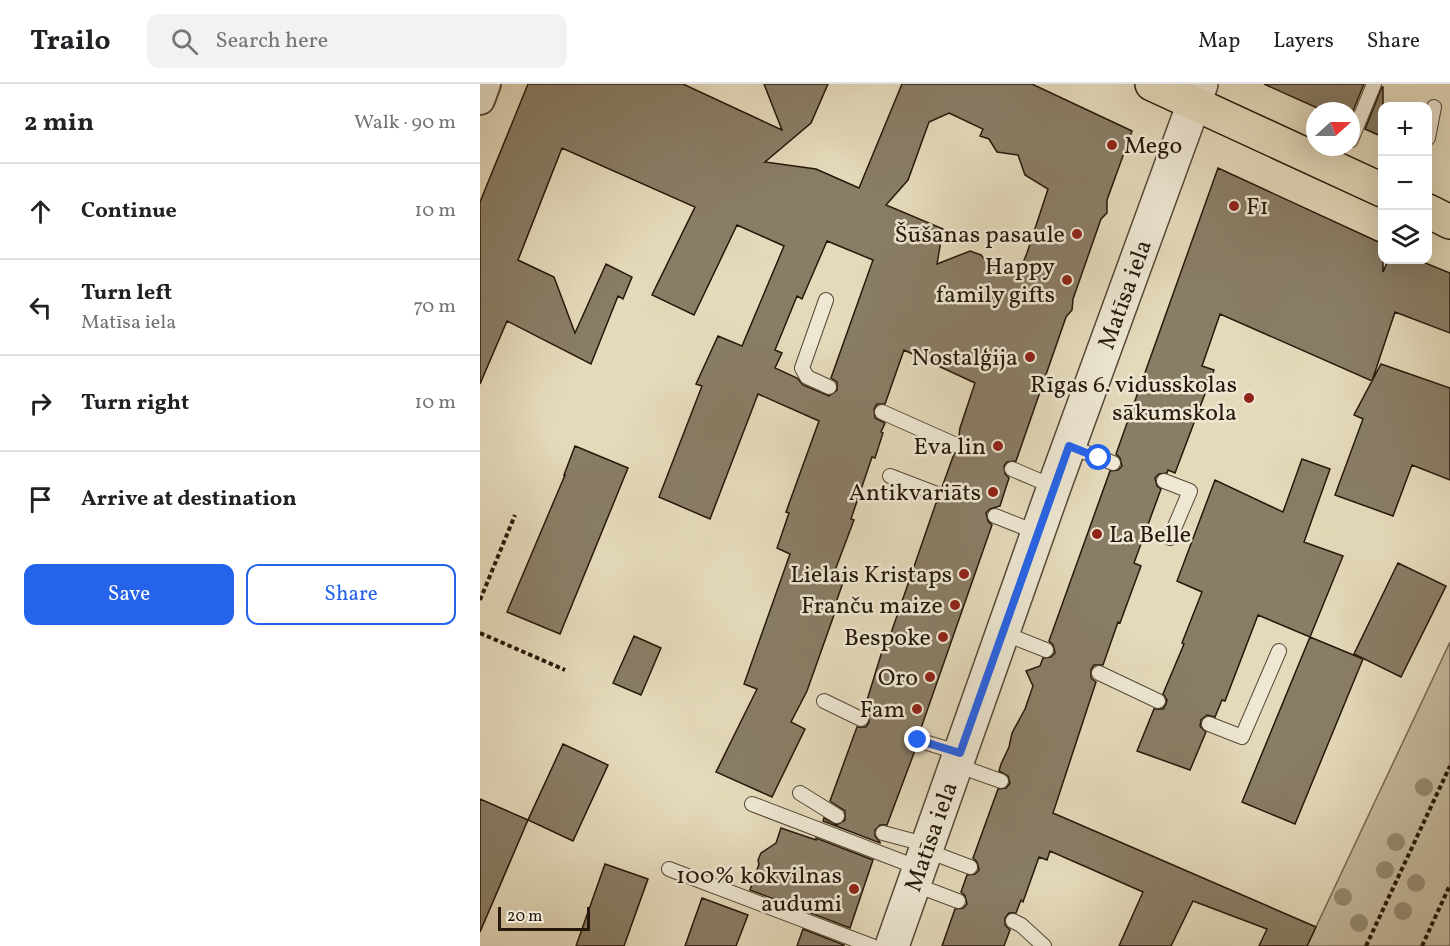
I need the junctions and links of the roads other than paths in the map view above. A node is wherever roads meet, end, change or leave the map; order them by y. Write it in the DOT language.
graph roads {
  1 [pos="486,84"];
  2 [pos="1152,84"];
  3 [pos="1374,84"];
  4 [pos="1197,94"];
  5 [pos="480,100"];
  6 [pos="1434,107"];
  7 [pos="1432,117"];
  8 [pos="1360,118"];
  9 [pos="1343,159"];
  10 [pos="1378,186"];
  11 [pos="1432,213"];
  12 [pos="1450,222"];
  13 [pos="826,300"];
  14 [pos="829,387"];
  15 [pos="882,412"];
  16 [pos="957,445"];
  17 [pos="1069,446"];
  18 [pos="1113,463"];
  19 [pos="1012,469"];
  20 [pos="890,476"];
  21 [pos="1164,481"];
  22 [pos="1054,487"];
  23 [pos="937,494"];
  24 [pos="995,516"];
  25 [pos="1038,533"];
  26 [pos="1170,538"];
  27 [pos="1003,633"];
  28 [pos="1046,650"];
  29 [pos="1279,651"];
  30 [pos="1100,673"];
  31 [pos="824,701"];
  32 [pos="1158,701"];
  33 [pos="861,719"];
  34 [pos="1209,724"];
  35 [pos="918,740"];
  36 [pos="958,759"];
  37 [pos="1001,781"];
  38 [pos="800,793"];
  39 [pos="752,804"];
  40 [pos="837,816"];
  41 [pos="884,833"];
  42 [pos="921,862"];
  43 [pos="970,867"];
  44 [pos="669,869"];
  45 [pos="958,901"];
  46 [pos="1013,921"];
  47 [pos="872,946"];
  48 [pos="892,946"];
  49 [pos="1044,946"];
  1 -- 5 [label="street"];
  2 -- 4 [label="main road"];
  3 -- 8 [label="lane"];
  4 -- 9 [label="main road"];
  4 -- 17 [label="street, Matīsa iela"];
  6 -- 7 [label="lane"];
  9 -- 10 [label="main road"];
  11 -- 12 [label="main road"];
  13 -- 14 [label="lane"];
  15 -- 16 [label="lane"];
  17 -- 18 [label="lane"];
  17 -- 22 [label="street, Matīsa iela"];
  19 -- 22 [label="lane"];
  20 -- 23 [label="lane"];
  21 -- 26 [label="lane"];
  22 -- 25 [label="street, Matīsa iela"];
  24 -- 25 [label="lane"];
  25 -- 27 [label="street, Matīsa iela"];
  27 -- 28 [label="lane"];
  27 -- 36 [label="street, Matīsa iela"];
  29 -- 34 [label="lane"];
  30 -- 32 [label="lane"];
  31 -- 33 [label="lane"];
  35 -- 36 [label="lane"];
  36 -- 37 [label="lane"];
  36 -- 42 [label="street, Matīsa iela"];
  38 -- 40 [label="lane"];
  39 -- 42 [label="lane"];
  41 -- 42 [label="lane"];
  42 -- 43 [label="lane"];
  42 -- 45 [label="lane"];
  42 -- 48 [label="street, Matīsa iela"];
  44 -- 47 [label="lane"];
  46 -- 49 [label="lane"];
}
